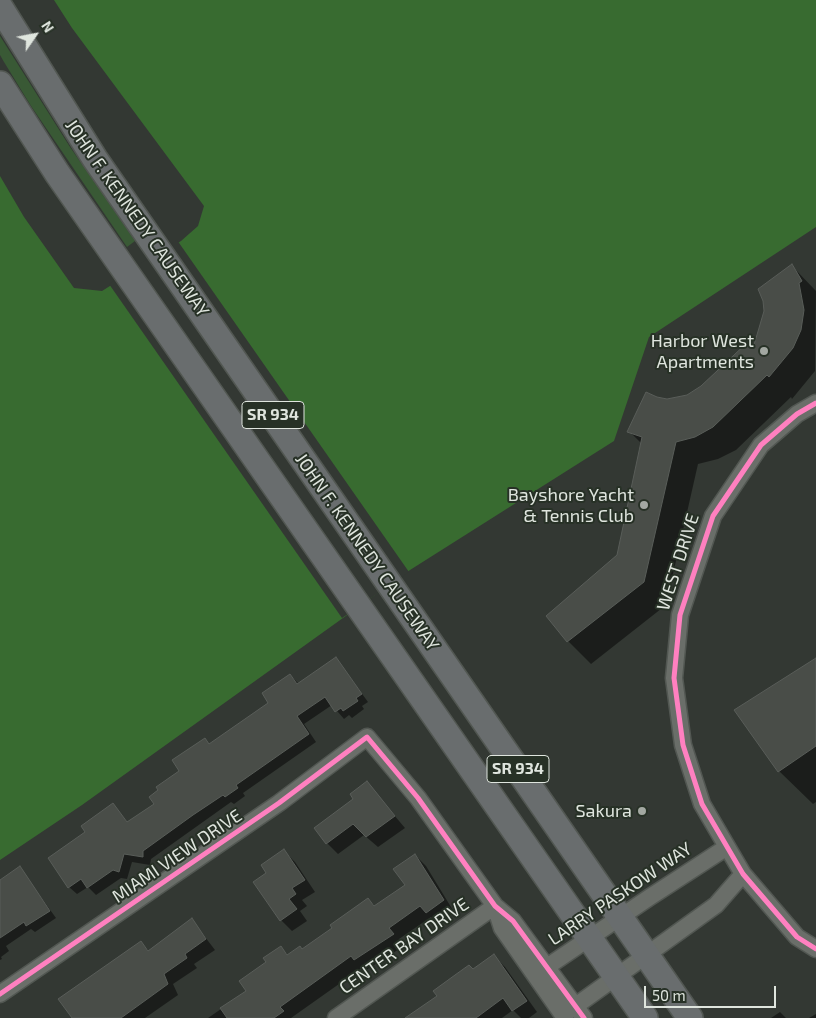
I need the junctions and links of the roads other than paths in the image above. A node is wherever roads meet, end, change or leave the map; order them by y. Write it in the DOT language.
graph roads {
  1 [pos="0,7"];
  2 [pos="0,84"];
  3 [pos="816,403"];
  4 [pos="727,848"];
  5 [pos="743,874"];
  6 [pos="495,906"];
  7 [pos="620,917"];
  8 [pos="589,938"];
  9 [pos="816,949"];
  10 [pos="646,954"];
  11 [pos="541,971"];
  12 [pos="616,976"];
  13 [pos="0,994"];
  14 [pos="572,1014"];
  15 [pos="336,1018"];
  16 [pos="645,1018"];
  17 [pos="690,1018"];
  1 -- 7 [label="main road, JOHN F. KENNEDY CAUSEWAY / SR 934"];
  2 -- 8 [label="main road, SR 934"];
  3 -- 4 [label="street, WEST DRIVE"];
  4 -- 5 [label="street"];
  4 -- 7 [label="street, LARRY PASKOW WAY"];
  5 -- 9 [label="street"];
  5 -- 10 [label="street"];
  6 -- 11 [label="street"];
  6 -- 13 [label="street, MIAMI VIEW DRIVE"];
  6 -- 15 [label="street, CENTER BAY DRIVE"];
  7 -- 8 [label="street, LARRY PASKOW WAY"];
  7 -- 10 [label="main road, JOHN F. KENNEDY CAUSEWAY / SR 934"];
  8 -- 11 [label="street, LARRY PASKOW WAY"];
  8 -- 12 [label="main road, SR 934"];
  10 -- 12 [label="street"];
  10 -- 17 [label="main road, JOHN F. KENNEDY CAUSEWAY / SR 934"];
  11 -- 14 [label="street"];
  12 -- 14 [label="street"];
  12 -- 16 [label="main road, SR 934"];
}
